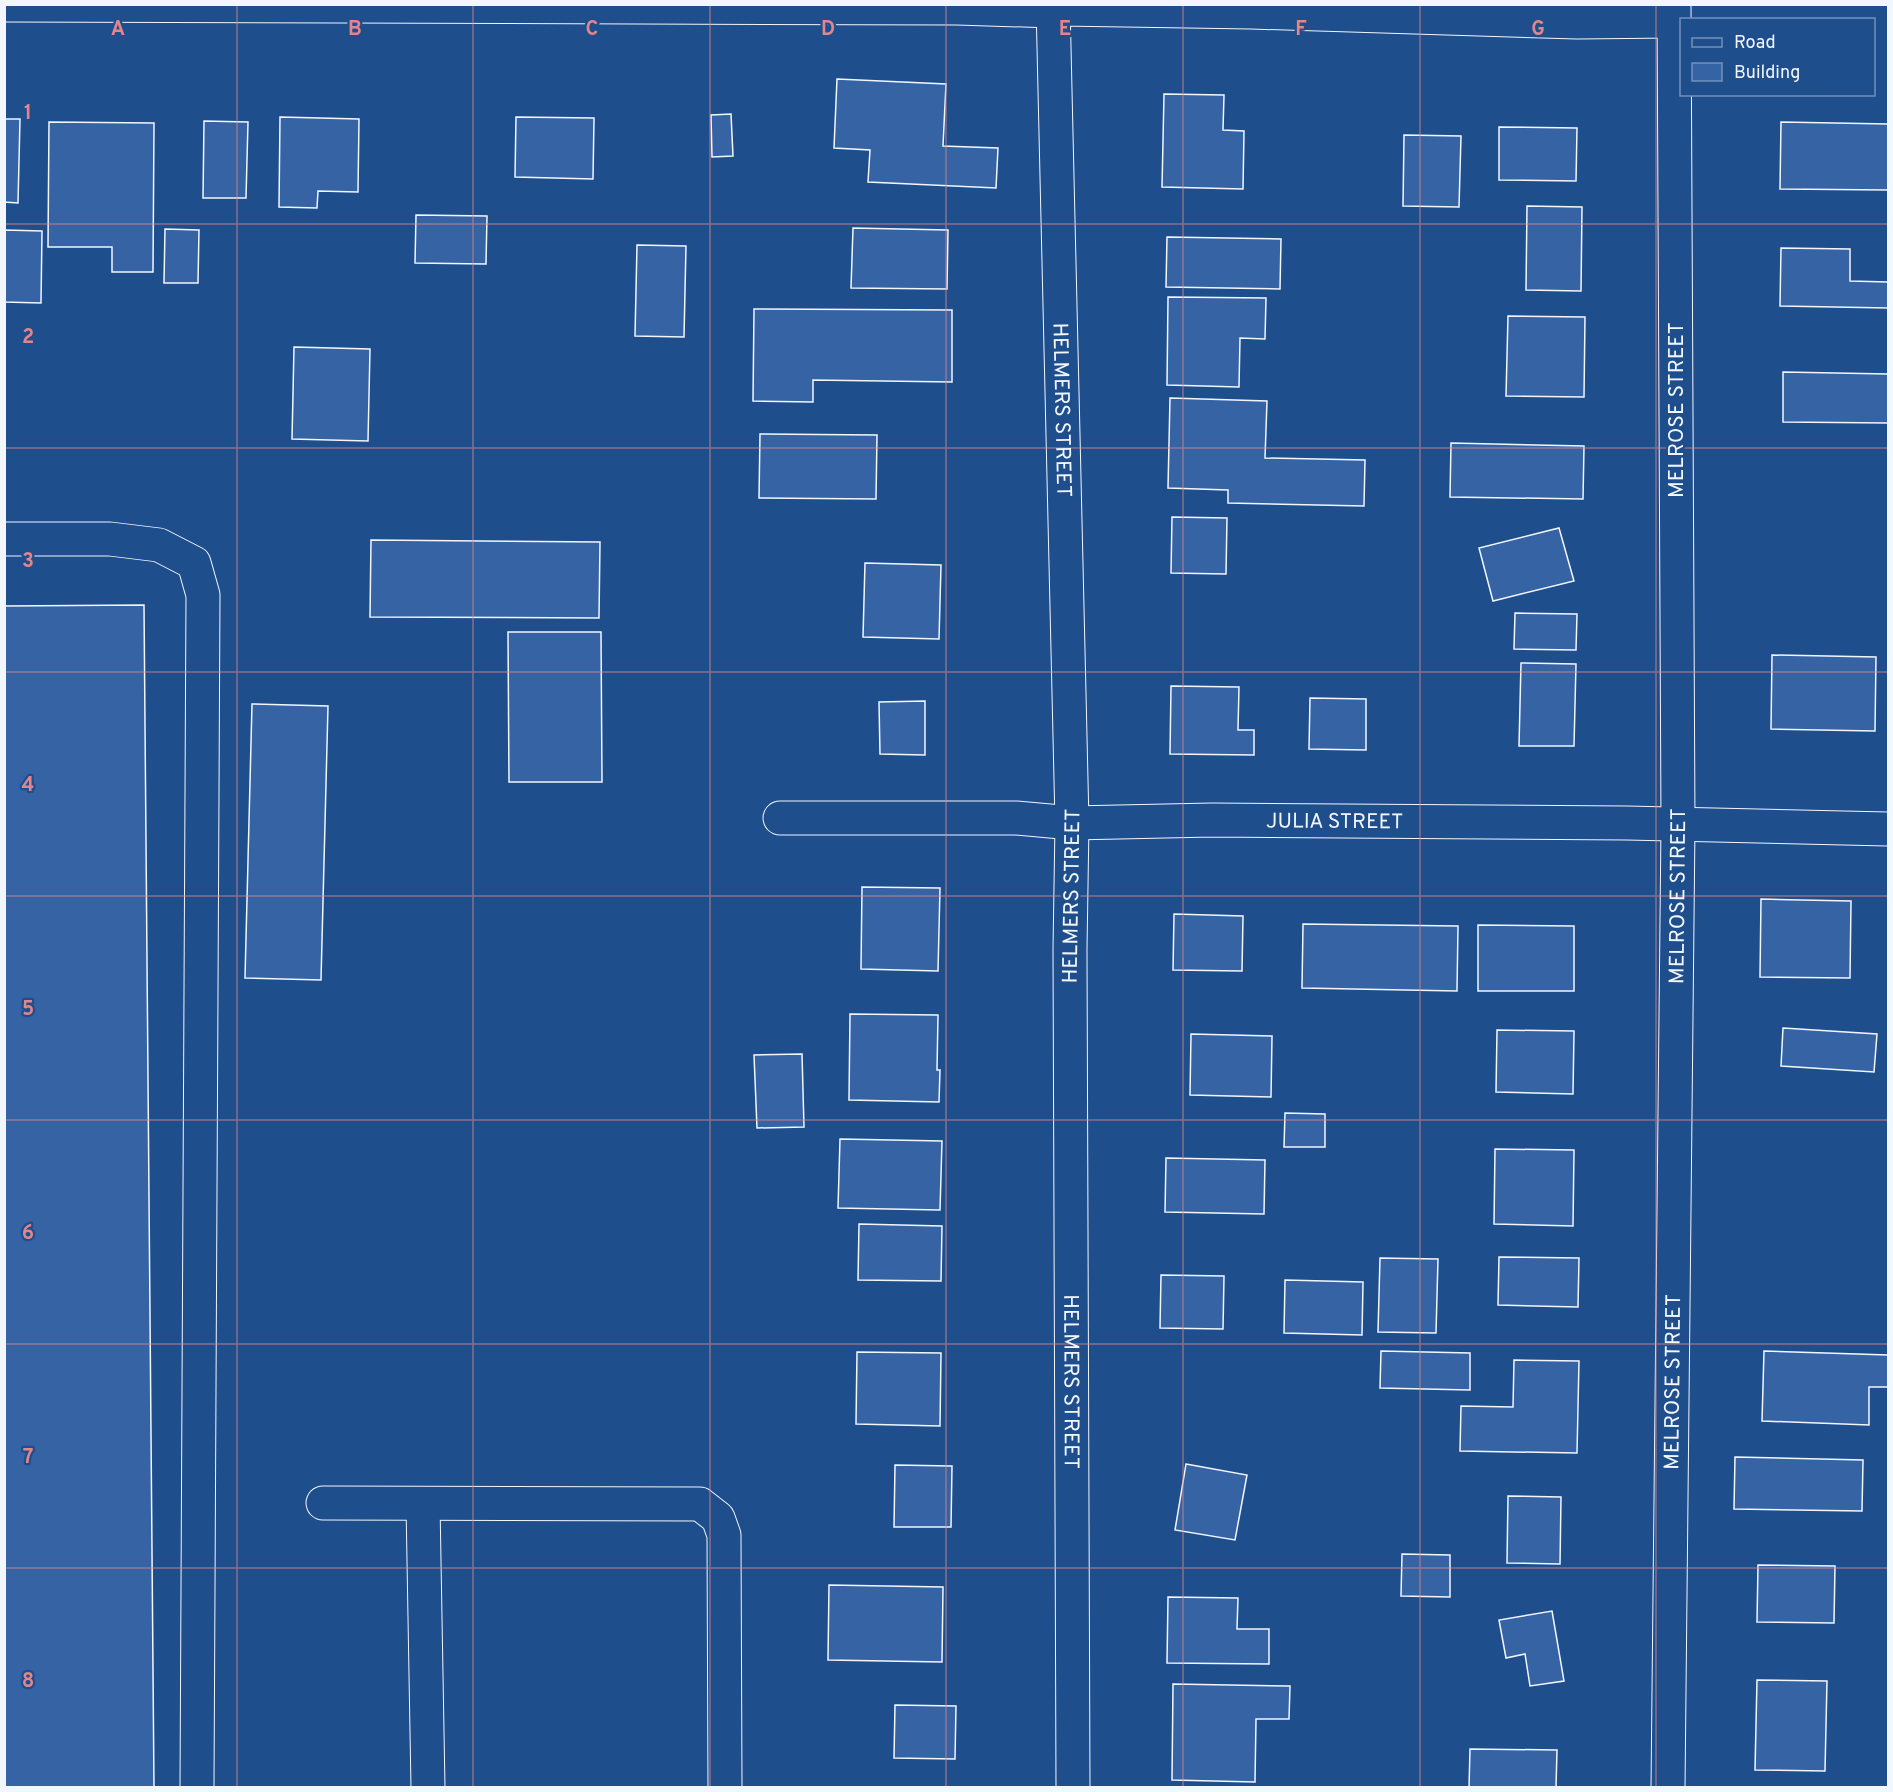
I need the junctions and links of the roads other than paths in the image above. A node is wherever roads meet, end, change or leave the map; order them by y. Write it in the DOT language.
graph roads {
  1 [pos="4,5"];
  2 [pos="1053,8"];
  3 [pos="1674,13"];
  4 [pos="4,539"];
  5 [pos="780,818"];
  6 [pos="1072,823"];
  7 [pos="1678,824"];
  8 [pos="1888,829"];
  9 [pos="323,1503"];
  10 [pos="423,1504"];
  11 [pos="196,1788"];
  12 [pos="428,1788"];
  13 [pos="725,1788"];
  14 [pos="1073,1788"];
  15 [pos="1668,1788"];
  1 -- 2 [label="street"];
  2 -- 3 [label="street"];
  2 -- 6 [label="street, HELMERS STREET"];
  3 -- 7 [label="street, MELROSE STREET"];
  4 -- 11 [label="street"];
  5 -- 6 [label="street, JULIA STREET"];
  6 -- 7 [label="street, JULIA STREET"];
  6 -- 14 [label="street, HELMERS STREET"];
  7 -- 8 [label="street, JULIA STREET"];
  7 -- 15 [label="street, MELROSE STREET"];
  9 -- 10 [label="street"];
  10 -- 12 [label="street"];
  10 -- 13 [label="street"];
}
